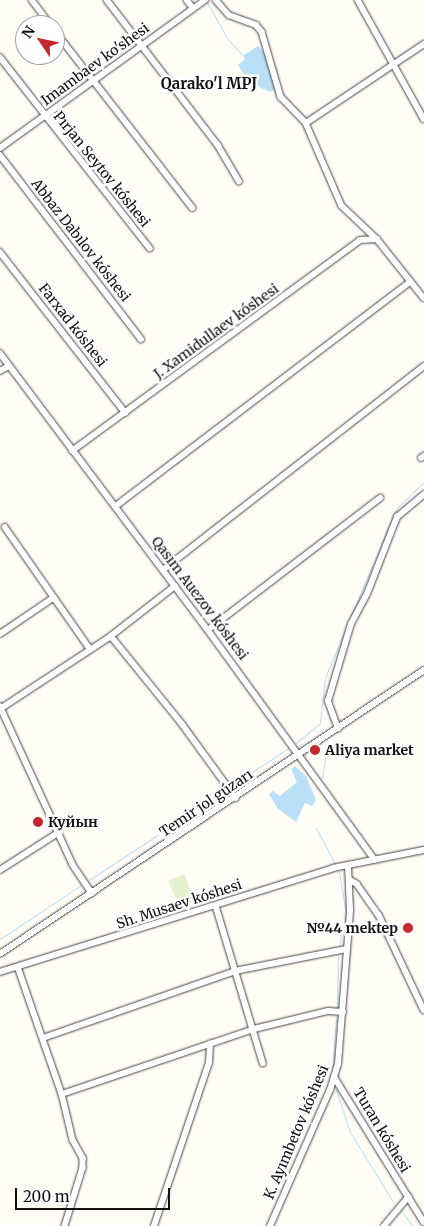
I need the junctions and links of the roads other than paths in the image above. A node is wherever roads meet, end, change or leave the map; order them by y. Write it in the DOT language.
graph roads {
  1 [pos="32,0"];
  2 [pos="107,0"];
  3 [pos="187,0"];
  4 [pos="205,0"];
  5 [pos="216,0"];
  6 [pos="358,0"];
  7 [pos="193,8"];
  8 [pos="43,15"];
  9 [pos="141,44"];
  10 [pos="424,44"];
  11 [pos="65,45"];
  12 [pos="0,57"];
  13 [pos="392,64"];
  14 [pos="92,81"];
  15 [pos="44,116"];
  16 [pos="424,119"];
  17 [pos="306,123"];
  18 [pos="0,148"];
  19 [pos="0,156"];
  20 [pos="239,181"];
  21 [pos="193,208"];
  22 [pos="377,239"];
  23 [pos="150,248"];
  24 [pos="0,252"];
  25 [pos="410,282"];
  26 [pos="424,298"];
  27 [pos="141,339"];
  28 [pos="0,353"];
  29 [pos="9,366"];
  30 [pos="424,366"];
  31 [pos="0,372"];
  32 [pos="126,413"];
  33 [pos="72,451"];
  34 [pos="424,494"];
  35 [pos="380,498"];
  36 [pos="116,506"];
  37 [pos="5,528"];
  38 [pos="163,570"];
  39 [pos="175,586"];
  40 [pos="53,598"];
  41 [pos="208,630"];
  42 [pos="0,634"];
  43 [pos="111,636"];
  44 [pos="90,649"];
  45 [pos="423,674"];
  46 [pos="0,708"];
  47 [pos="338,729"];
  48 [pos="300,755"];
  49 [pos="236,798"];
  50 [pos="58,833"];
  51 [pos="424,850"];
  52 [pos="375,860"];
  53 [pos="348,866"];
  54 [pos="0,870"];
  55 [pos="350,880"];
  56 [pos="92,893"];
  57 [pos="216,906"];
  58 [pos="346,948"];
  59 [pos="0,954"];
  60 [pos="18,967"];
  61 [pos="236,971"];
  62 [pos="0,972"];
  63 [pos="424,1010"];
  64 [pos="343,1012"];
  65 [pos="254,1029"];
  66 [pos="43,1038"];
  67 [pos="210,1044"];
  68 [pos="263,1063"];
  69 [pos="335,1078"];
  70 [pos="62,1094"];
  71 [pos="408,1197"];
  72 [pos="424,1222"];
  73 [pos="65,1226"];
  74 [pos="154,1226"];
  75 [pos="270,1226"];
  76 [pos="384,1226"];
  1 -- 8 [label="street"];
  2 -- 9 [label="street"];
  3 -- 7 [label="street"];
  4 -- 7 [label="street, Imambaev ko'shesi"];
  5 -- 17 [label="street"];
  6 -- 13 [label="street"];
  7 -- 9 [label="street, Imambaev ko'shesi"];
  9 -- 14 [label="street, Imambaev ko'shesi"];
  9 -- 20 [label="street"];
  10 -- 13 [label="street"];
  11 -- 14 [label="street"];
  12 -- 15 [label="street, Pırjan Seytov kóshesi"];
  13 -- 16 [label="street"];
  13 -- 17 [label="street"];
  14 -- 15 [label="street, Imambaev ko'shesi"];
  14 -- 21 [label="street"];
  15 -- 18 [label="street, Imambaev ko'shesi"];
  15 -- 23 [label="street, Pırjan Seytov kóshesi"];
  17 -- 22 [label="street"];
  19 -- 27 [label="street, Abbaz Dabılov kóshesi"];
  22 -- 25 [label="street"];
  22 -- 32 [label="street, J. Xamidullaev kóshesi"];
  24 -- 32 [label="street, Farxad kóshesi"];
  25 -- 26 [label="street"];
  25 -- 36 [label="street"];
  28 -- 29 [label="street, Qasım Auezov kóshesi"];
  29 -- 31 [label="street"];
  29 -- 33 [label="street, Qasım Auezov kóshesi"];
  30 -- 38 [label="street"];
  32 -- 33 [label="street, J. Xamidullaev kóshesi"];
  33 -- 36 [label="street, Qasım Auezov kóshesi"];
  34 -- 47 [label="street"];
  35 -- 41 [label="street"];
  36 -- 38 [label="street, Qasım Auezov kóshesi"];
  37 -- 40 [label="street"];
  38 -- 39 [label="street, Qasım Auezov kóshesi"];
  39 -- 41 [label="street, Qasım Auezov kóshesi"];
  39 -- 43 [label="street"];
  40 -- 42 [label="street"];
  40 -- 44 [label="street"];
  41 -- 48 [label="street, Qasım Auezov kóshesi"];
  43 -- 44 [label="street"];
  43 -- 49 [label="street"];
  44 -- 46 [label="street"];
  45 -- 47 [label="street, Temir jol gúzarı"];
  46 -- 50 [label="street"];
  47 -- 48 [label="street, Temir jol gúzarı"];
  48 -- 49 [label="street, Temir jol gúzarı"];
  48 -- 52 [label="street, Qasım Auezov kóshesi"];
  49 -- 56 [label="street, Temir jol gúzarı"];
  50 -- 54 [label="street"];
  50 -- 56 [label="street"];
  51 -- 52 [label="street, Sh. Musaev kóshesi"];
  52 -- 53 [label="street, Sh. Musaev kóshesi"];
  53 -- 55 [label="street, K. Ayımbetov kóshesi"];
  53 -- 57 [label="street, Sh. Musaev kóshesi"];
  55 -- 58 [label="street, K. Ayımbetov kóshesi"];
  55 -- 63 [label="street"];
  56 -- 59 [label="street, Temir jol gúzarı"];
  57 -- 60 [label="street, Sh. Musaev kóshesi"];
  57 -- 61 [label="street"];
  58 -- 61 [label="street"];
  58 -- 64 [label="street, K. Ayımbetov kóshesi"];
  60 -- 62 [label="street, Sh. Musaev kóshesi"];
  60 -- 66 [label="street"];
  61 -- 65 [label="street"];
  61 -- 66 [label="street"];
  64 -- 65 [label="street"];
  64 -- 69 [label="street, K. Ayımbetov kóshesi"];
  65 -- 67 [label="street"];
  65 -- 68 [label="street"];
  66 -- 70 [label="street"];
  67 -- 70 [label="street"];
  67 -- 74 [label="street"];
  69 -- 71 [label="street, Turan kóshesi"];
  69 -- 75 [label="street, K. Ayımbetov kóshesi"];
  70 -- 73 [label="street"];
  71 -- 72 [label="street, Turan kóshesi"];
  71 -- 76 [label="street"];
}
